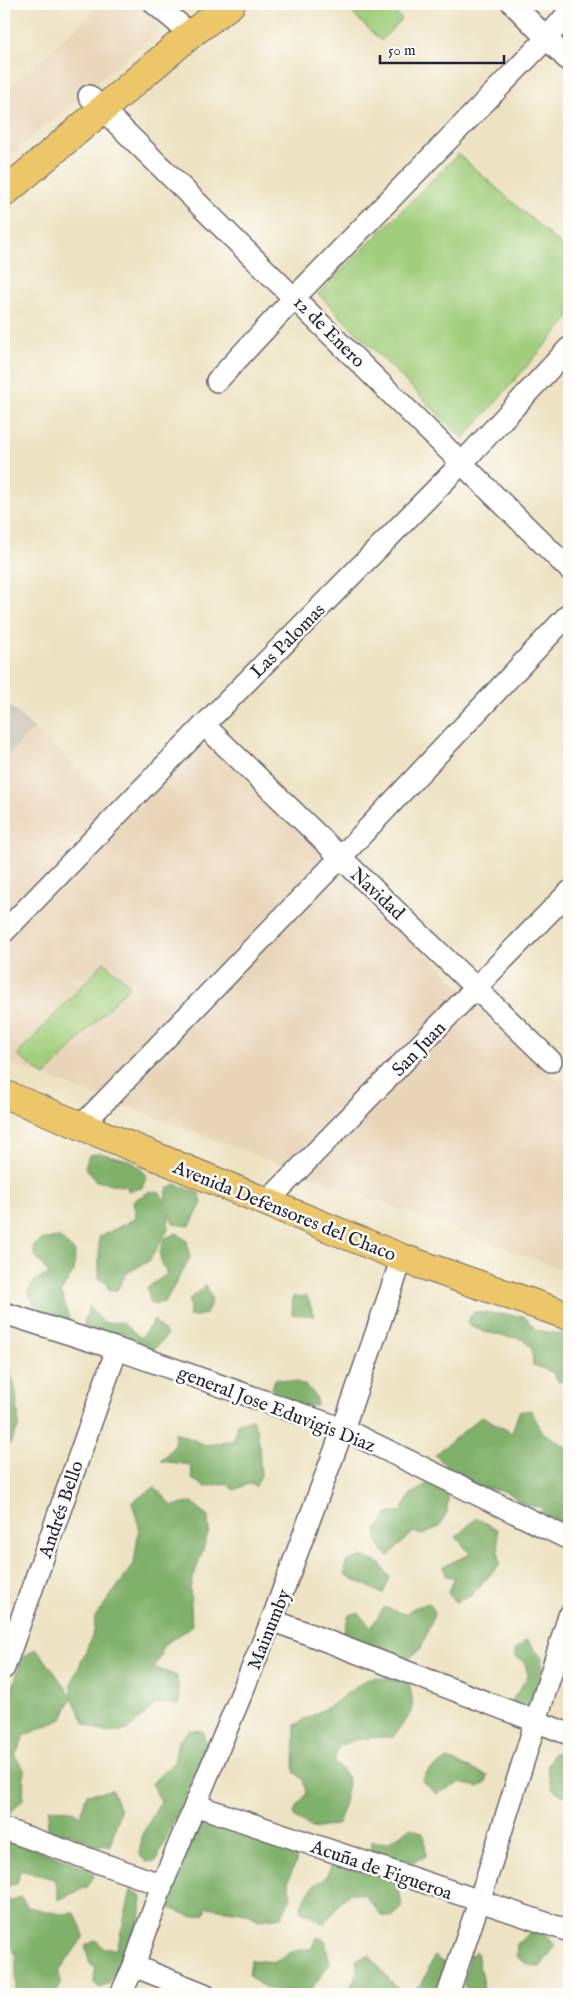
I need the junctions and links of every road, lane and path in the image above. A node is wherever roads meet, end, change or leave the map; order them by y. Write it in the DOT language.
graph roads {
  1 [pos="155,4"];
  2 [pos="201,4"];
  3 [pos="230,4"];
  4 [pos="513,4"];
  5 [pos="569,12"];
  6 [pos="184,28"];
  7 [pos="546,39"];
  8 [pos="569,61"];
  9 [pos="95,102"];
  10 [pos="4,186"];
  11 [pos="295,297"];
  12 [pos="569,348"];
  13 [pos="217,381"];
  14 [pos="463,462"];
  15 [pos="569,569"];
  16 [pos="569,614"];
  17 [pos="204,725"];
  18 [pos="340,858"];
  19 [pos="569,892"];
  20 [pos="4,932"];
  21 [pos="477,987"];
  22 [pos="552,1061"];
  23 [pos="4,1094"];
  24 [pos="81,1126"];
  25 [pos="266,1203"];
  26 [pos="402,1258"];
  27 [pos="4,1312"];
  28 [pos="569,1316"];
  29 [pos="117,1349"];
  30 [pos="343,1429"];
  31 [pos="569,1538"];
  32 [pos="569,1616"];
  33 [pos="272,1620"];
  34 [pos="4,1668"];
  35 [pos="536,1722"];
  36 [pos="569,1734"];
  37 [pos="195,1806"];
  38 [pos="4,1829"];
  39 [pos="162,1885"];
  40 [pos="479,1902"];
  41 [pos="569,1931"];
  42 [pos="134,1966"];
  43 [pos="121,1994"];
  44 [pos="204,1994"];
  45 [pos="448,1994"];
  1 -- 6 [label="street"];
  2 -- 6 [label="main road"];
  3 -- 6 [label="main road"];
  4 -- 7 [label="street"];
  5 -- 7 [label="street"];
  6 -- 9 [label="main road"];
  7 -- 8 [label="street"];
  7 -- 11 [label="street"];
  9 -- 10 [label="main road"];
  9 -- 11 [label="street, 12 de Enero"];
  11 -- 13 [label="street"];
  11 -- 14 [label="street, 12 de Enero"];
  12 -- 14 [label="street, Las Palomas"];
  14 -- 15 [label="street, 12 de Enero"];
  14 -- 17 [label="street, Las Palomas"];
  16 -- 18 [label="street"];
  17 -- 18 [label="street, Navidad"];
  17 -- 20 [label="street, Las Palomas"];
  18 -- 21 [label="street, Navidad"];
  18 -- 24 [label="street"];
  19 -- 21 [label="street, San Juan"];
  21 -- 22 [label="street, Navidad"];
  21 -- 25 [label="street, San Juan"];
  23 -- 24 [label="main road, Avenida Defensores del Chaco"];
  24 -- 25 [label="main road, Avenida Defensores del Chaco"];
  25 -- 26 [label="main road, Avenida Defensores del Chaco"];
  26 -- 28 [label="main road, Avenida Defensores del Chaco"];
  26 -- 30 [label="street, Mainumby"];
  27 -- 29 [label="street, general Jose Eduvigis Diaz"];
  29 -- 30 [label="street, general Jose Eduvigis Diaz"];
  29 -- 34 [label="street, Andrés Bello"];
  30 -- 31 [label="street, general Jose Eduvigis Diaz"];
  30 -- 33 [label="street, Mainumby"];
  32 -- 35 [label="street"];
  33 -- 35 [label="street"];
  33 -- 37 [label="street, Mainumby"];
  35 -- 36 [label="street"];
  35 -- 40 [label="street"];
  37 -- 39 [label="street, Mainumby"];
  37 -- 40 [label="street, Acuña de Figueroa"];
  38 -- 39 [label="street"];
  39 -- 42 [label="street, Mainumby"];
  40 -- 41 [label="street, Acuña de Figueroa"];
  40 -- 45 [label="street"];
  42 -- 43 [label="street, Mainumby"];
  42 -- 44 [label="street"];
}
